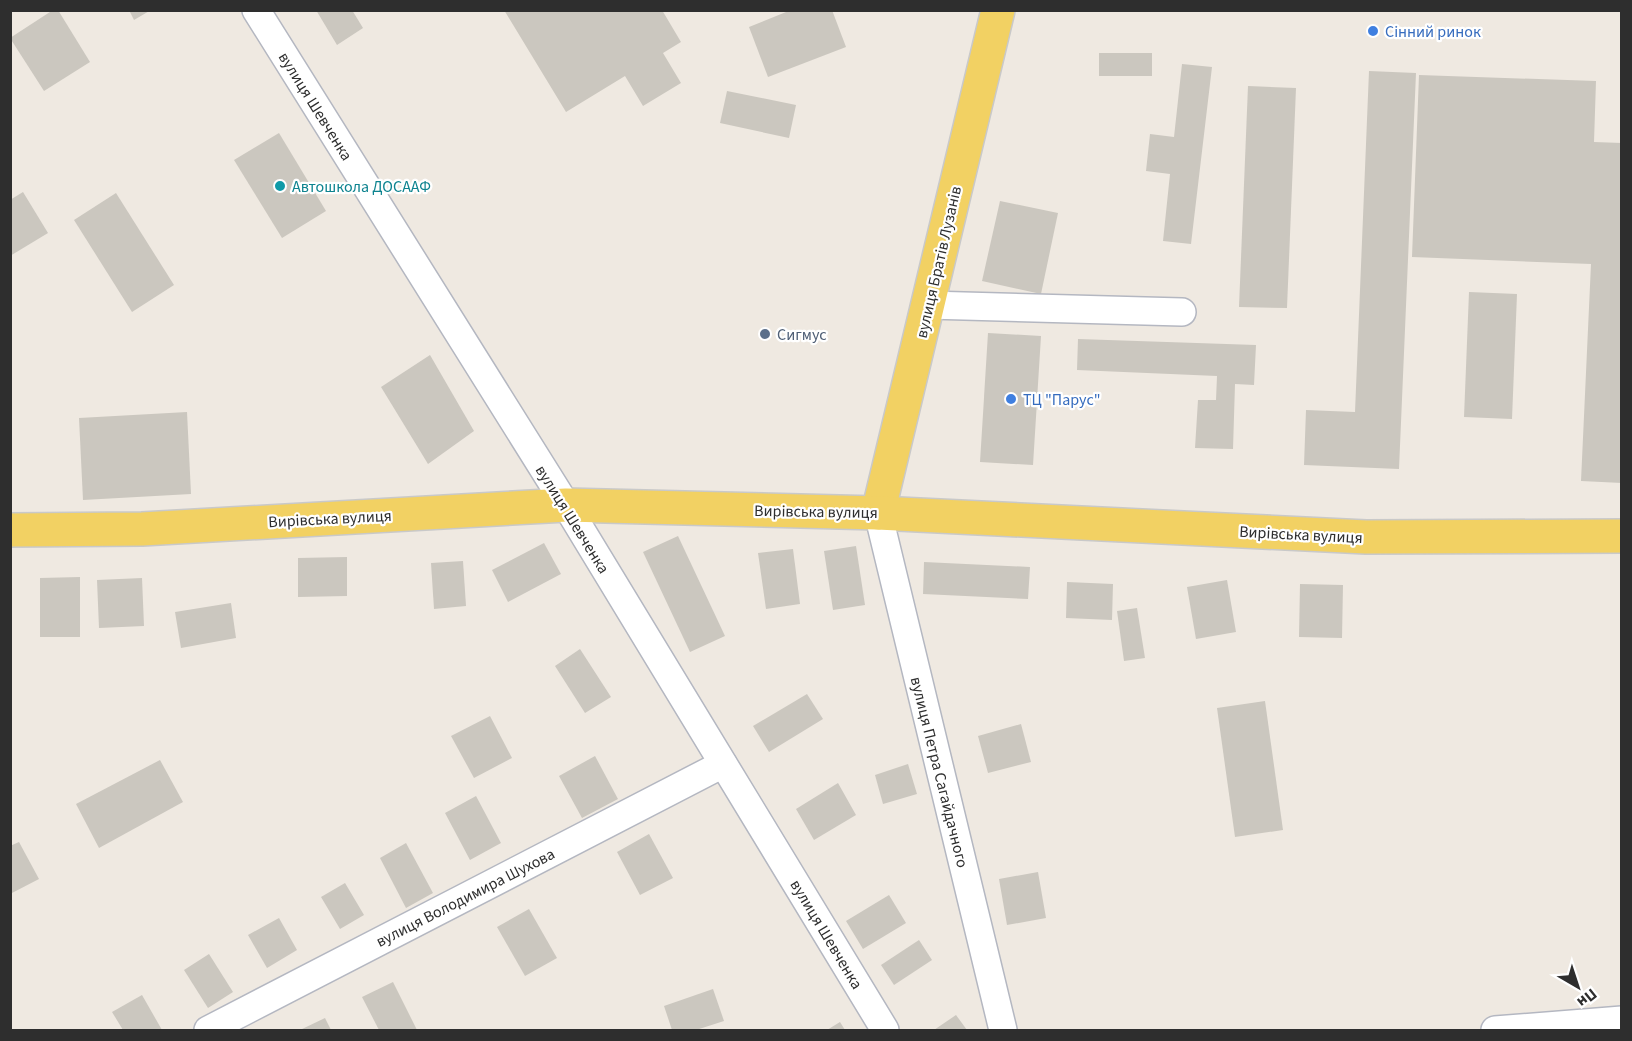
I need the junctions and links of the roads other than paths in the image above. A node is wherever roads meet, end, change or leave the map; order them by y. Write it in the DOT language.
graph roads {
  1 [pos="256,10"];
  2 [pos="998,10"];
  3 [pos="928,305"];
  4 [pos="1182,312"];
  5 [pos="566,505"];
  6 [pos="878,513"];
  7 [pos="10,530"];
  8 [pos="1622,536"];
  9 [pos="723,765"];
  10 [pos="1622,1020"];
  11 [pos="208,1030"];
  12 [pos="885,1030"];
  13 [pos="1003,1030"];
  14 [pos="1495,1030"];
  1 -- 5 [label="street, вулиця Шевченка"];
  2 -- 3 [label="main road, вулиця Братів Лузанів"];
  3 -- 4 [label="street"];
  3 -- 6 [label="main road, вулиця Братів Лузанів"];
  5 -- 6 [label="main road, Вирівська вулиця"];
  5 -- 7 [label="main road, Вирівська вулиця"];
  5 -- 9 [label="street, вулиця Шевченка"];
  6 -- 8 [label="main road, Вирівська вулиця"];
  6 -- 13 [label="street, вулиця Петра Сагайдачного"];
  9 -- 11 [label="street, вулиця Володимира Шухова"];
  9 -- 12 [label="street, вулиця Шевченка"];
  10 -- 14 [label="street"];
}
